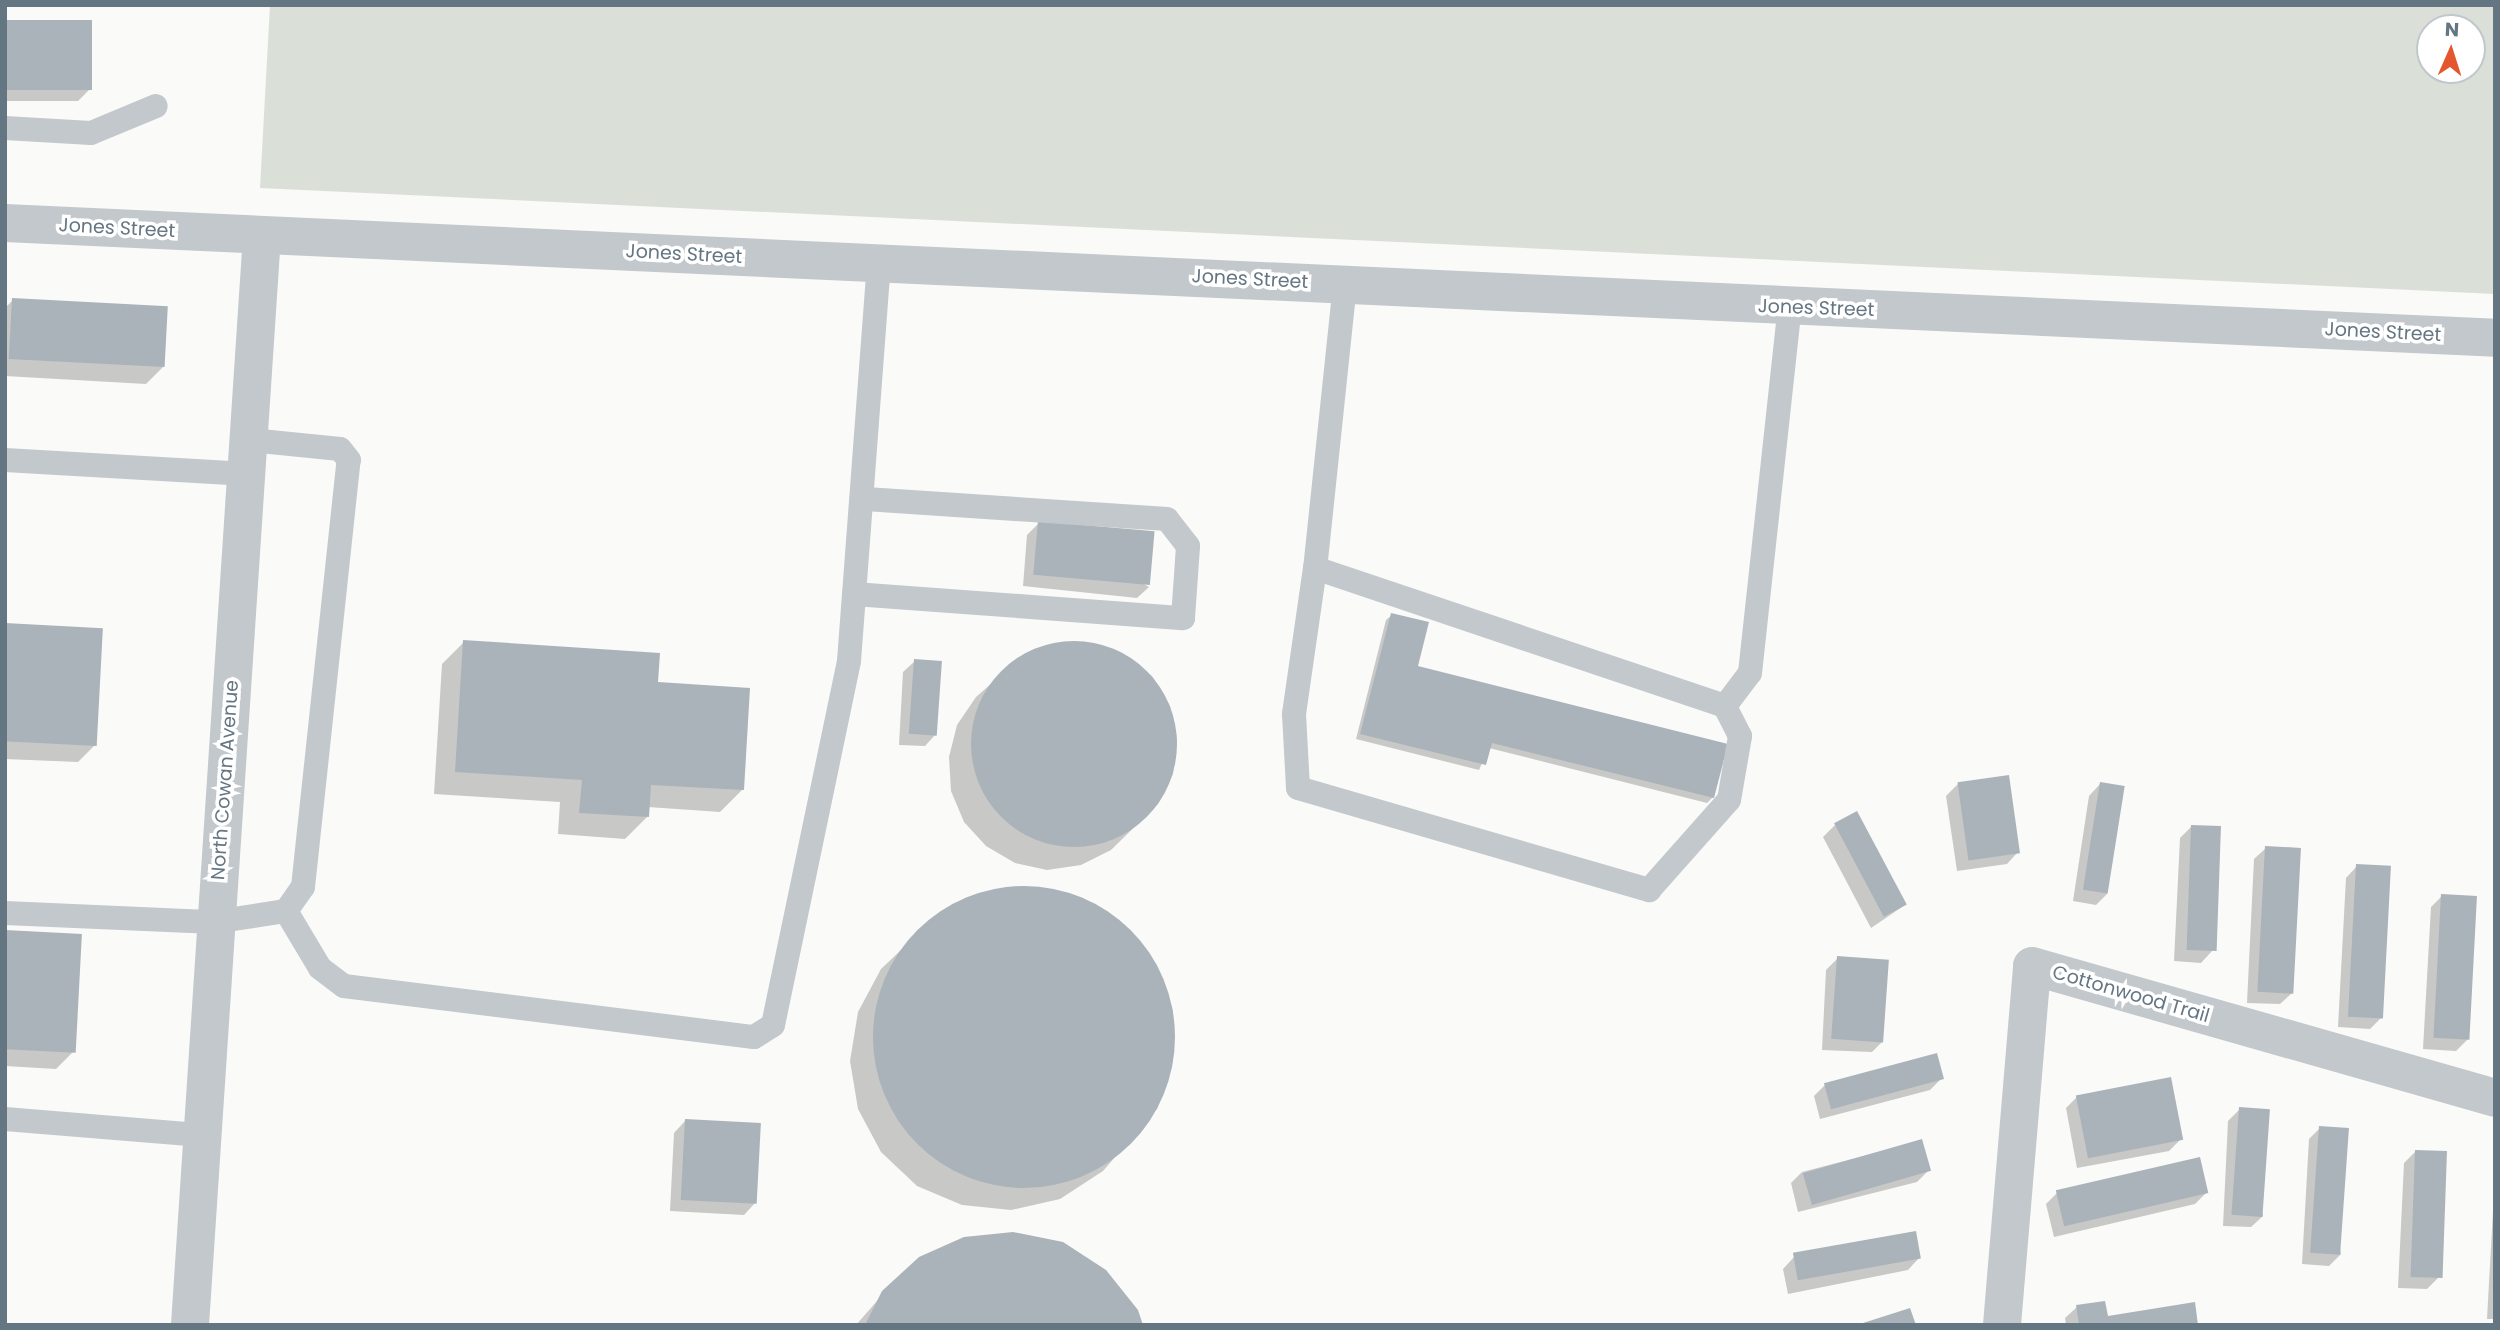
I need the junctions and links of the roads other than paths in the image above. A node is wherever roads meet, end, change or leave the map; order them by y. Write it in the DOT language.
graph roads {
  1 [pos="156,106"];
  2 [pos="5,128"];
  3 [pos="5,223"];
  4 [pos="262,235"];
  5 [pos="879,263"];
  6 [pos="1345,284"];
  7 [pos="1790,307"];
  8 [pos="2495,338"];
  9 [pos="249,457"];
  10 [pos="5,460"];
  11 [pos="862,499"];
  12 [pos="1315,568"];
  13 [pos="854,594"];
  14 [pos="1725,706"];
  15 [pos="286,911"];
  16 [pos="5,913"];
  17 [pos="214,922"];
  18 [pos="2495,1098"];
  19 [pos="5,1119"];
  20 [pos="201,1135"];
  21 [pos="190,1325"];
  22 [pos="2002,1325"];
  1 -- 2 [label="lane"];
  3 -- 4 [label="street, Jones Street"];
  4 -- 5 [label="street, Jones Street"];
  4 -- 9 [label="street, North Cowan Avenue"];
  5 -- 6 [label="street, Jones Street"];
  5 -- 11 [label="lane"];
  6 -- 7 [label="street, Jones Street"];
  6 -- 12 [label="lane"];
  7 -- 8 [label="street, Jones Street"];
  7 -- 14 [label="lane"];
  9 -- 10 [label="lane"];
  9 -- 15 [label="lane"];
  9 -- 17 [label="street, North Cowan Avenue"];
  11 -- 13 [label="lane"];
  11 -- 13 [label="lane"];
  12 -- 14 [label="lane"];
  12 -- 14 [label="lane"];
  13 -- 15 [label="lane"];
  15 -- 17 [label="lane"];
  16 -- 17 [label="lane"];
  17 -- 20 [label="street, North Cowan Avenue"];
  18 -- 22 [label="street, Cottonwood Trail"];
  19 -- 20 [label="lane"];
  20 -- 21 [label="street, North Cowan Avenue"];
}
